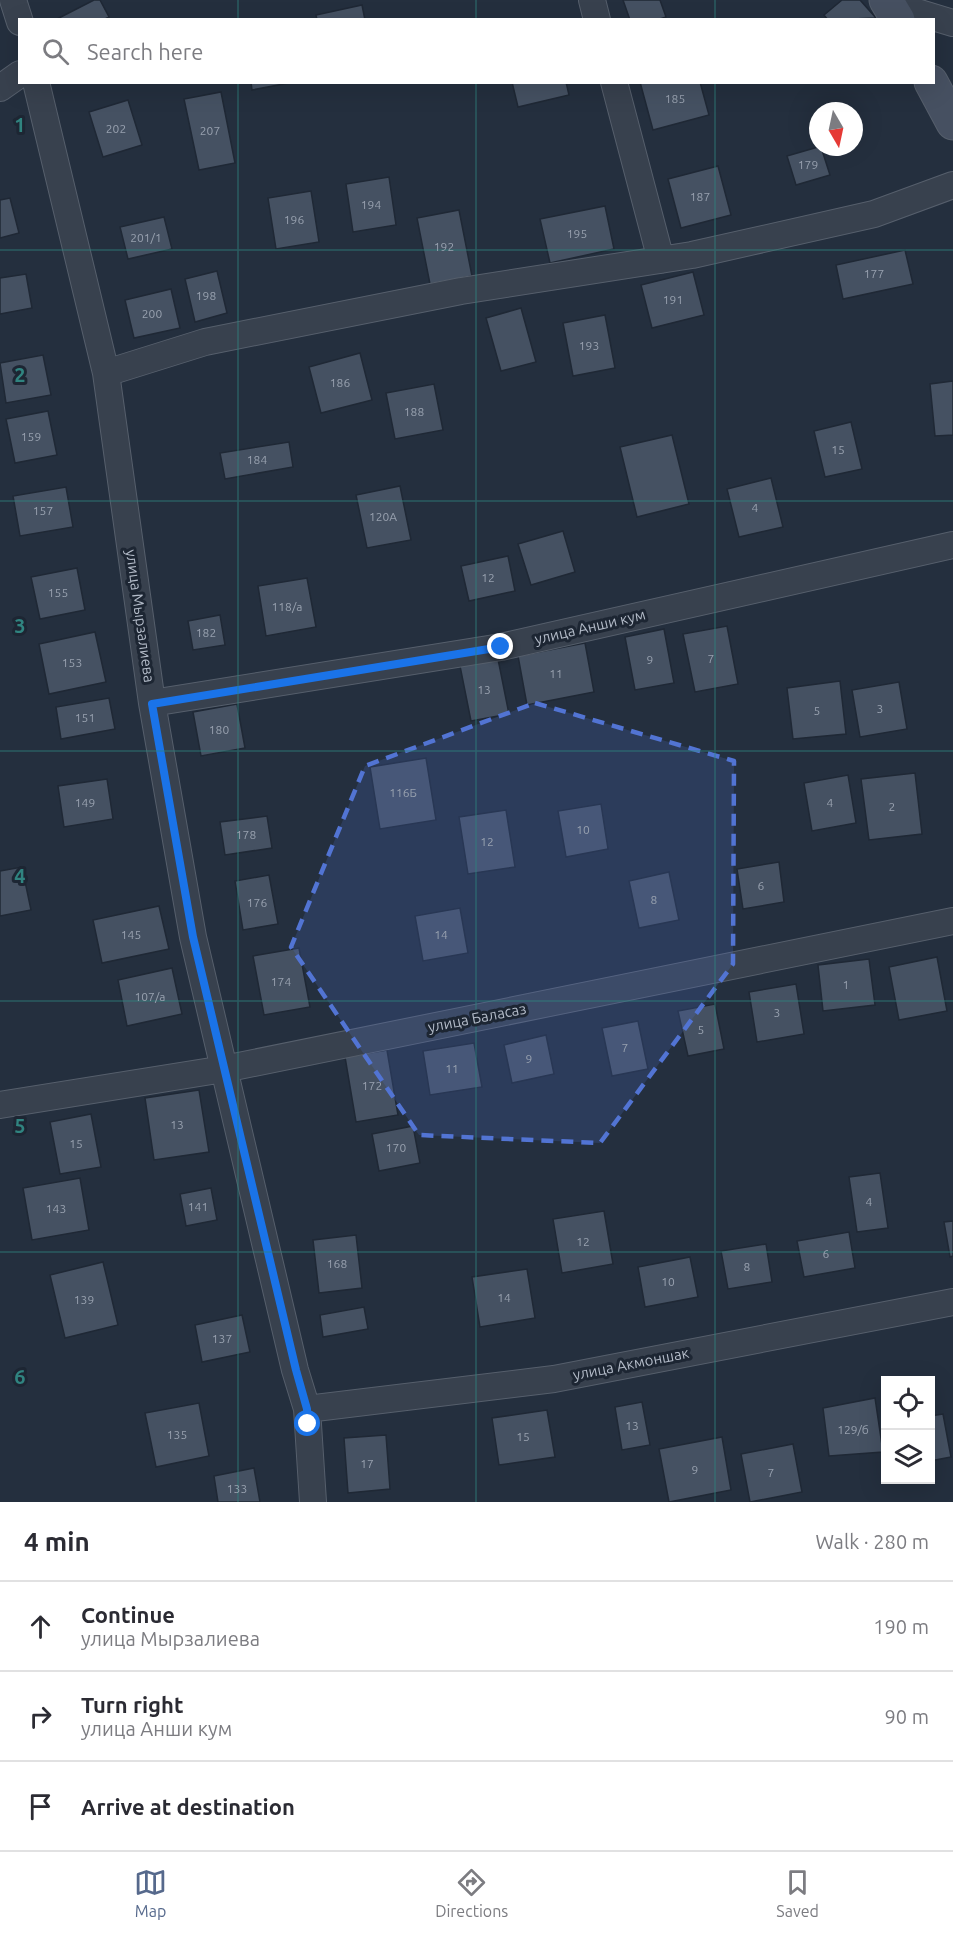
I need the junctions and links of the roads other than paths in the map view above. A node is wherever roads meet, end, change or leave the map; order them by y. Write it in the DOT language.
graph roads {
  1 [pos="13,0"];
  2 [pos="592,0"];
  3 [pos="891,8"];
  4 [pos="19,18"];
  5 [pos="596,18"];
  6 [pos="932,18"];
  7 [pos="935,19"];
  8 [pos="953,23"];
  9 [pos="18,75"];
  10 [pos="36,84"];
  11 [pos="615,84"];
  12 [pos="932,84"];
  13 [pos="0,88"];
  14 [pos="953,123"];
  15 [pos="953,185"];
  16 [pos="661,260"];
  17 [pos="105,373"];
  18 [pos="953,545"];
  19 [pos="152,704"];
  20 [pos="953,921"];
  21 [pos="224,1069"];
  22 [pos="0,1105"];
  23 [pos="953,1302"];
  24 [pos="307,1409"];
  25 [pos="313,1502"];
  1 -- 4 [label="street"];
  2 -- 5 [label="street"];
  3 -- 6 [label="street"];
  7 -- 8 [label="street"];
  9 -- 13 [label="street"];
  10 -- 17 [label="street, улица Мырзалиева"];
  11 -- 16 [label="street"];
  12 -- 14 [label="main road"];
  15 -- 16 [label="street"];
  16 -- 17 [label="street"];
  17 -- 19 [label="street, улица Мырзалиева"];
  18 -- 19 [label="street, улица Анши кум"];
  19 -- 21 [label="street, улица Мырзалиева"];
  20 -- 21 [label="street, улица Баласаз"];
  21 -- 22 [label="street, улица Баласаз"];
  21 -- 24 [label="street, улица Мырзалиева"];
  23 -- 24 [label="street, улица Акмоншак"];
  24 -- 25 [label="street, улица Мырзалиева"];
}
